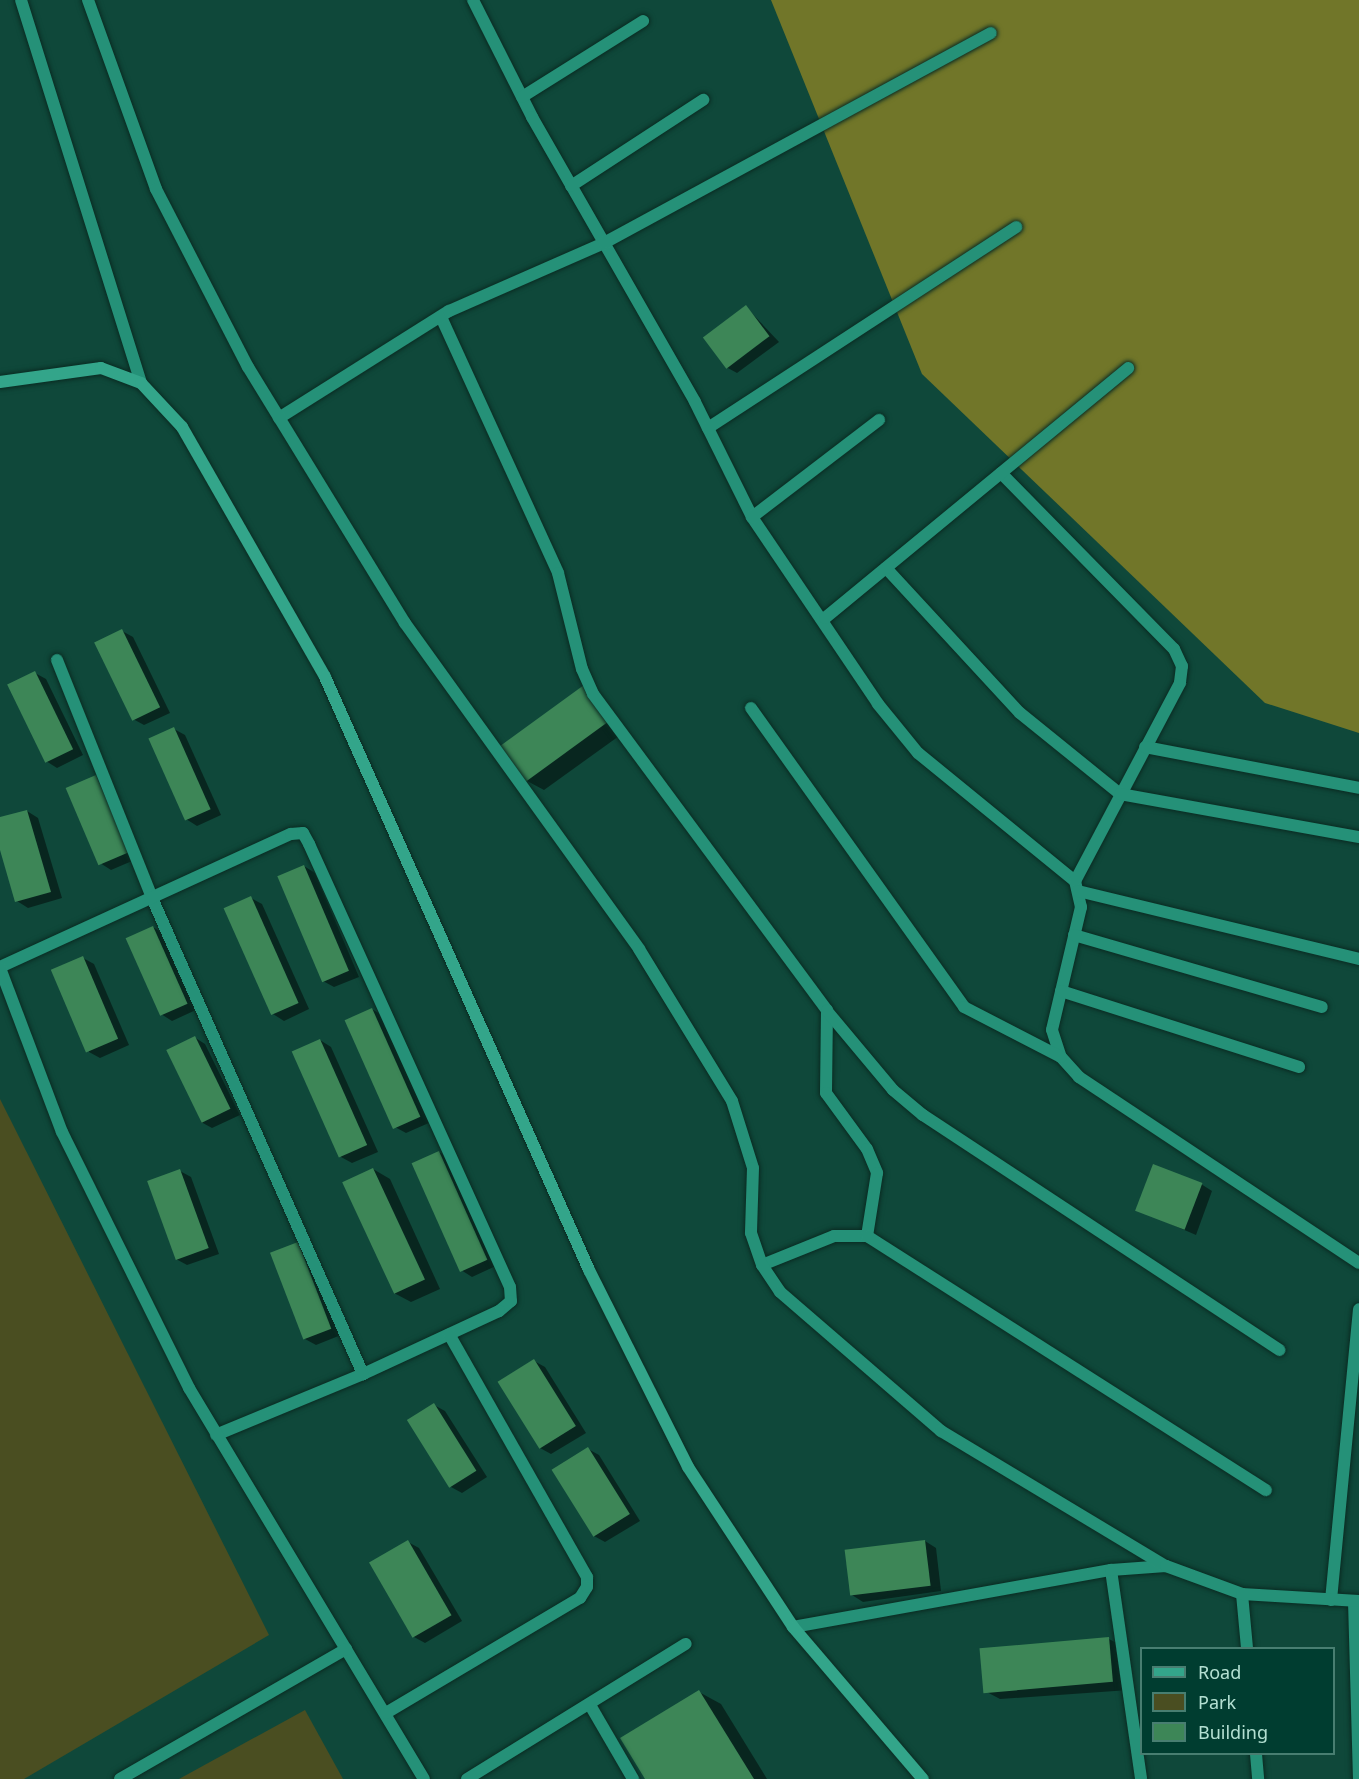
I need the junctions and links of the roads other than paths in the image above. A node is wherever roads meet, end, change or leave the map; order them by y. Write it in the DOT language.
graph roads {
  1 [pos="21,0"];
  2 [pos="88,0"];
  3 [pos="476,1"];
  4 [pos="643,21"];
  5 [pos="991,33"];
  6 [pos="522,98"];
  7 [pos="703,100"];
  8 [pos="571,186"];
  9 [pos="1016,227"];
  10 [pos="604,243"];
  11 [pos="441,317"];
  12 [pos="1128,368"];
  13 [pos="0,382"];
  14 [pos="141,383"];
  15 [pos="279,418"];
  16 [pos="879,420"];
  17 [pos="708,428"];
  18 [pos="1001,473"];
  19 [pos="752,517"];
  20 [pos="886,568"];
  21 [pos="825,618"];
  22 [pos="57,660"];
  23 [pos="751,708"];
  24 [pos="1145,747"];
  25 [pos="1359,788"];
  26 [pos="1120,794"];
  27 [pos="1359,837"];
  28 [pos="1076,886"];
  29 [pos="152,898"];
  30 [pos="1074,935"];
  31 [pos="1359,958"];
  32 [pos="0,968"];
  33 [pos="1061,991"];
  34 [pos="1322,1007"];
  35 [pos="827,1010"];
  36 [pos="1061,1057"];
  37 [pos="1299,1067"];
  38 [pos="867,1236"];
  39 [pos="1359,1263"];
  40 [pos="762,1265"];
  41 [pos="1359,1309"];
  42 [pos="449,1334"];
  43 [pos="1280,1350"];
  44 [pos="363,1374"];
  45 [pos="216,1435"];
  46 [pos="1266,1490"];
  47 [pos="1166,1566"];
  48 [pos="1111,1570"];
  49 [pos="1242,1594"];
  50 [pos="1331,1600"];
  51 [pos="1357,1601"];
  52 [pos="793,1627"];
  53 [pos="686,1644"];
  54 [pos="1247,1647"];
  55 [pos="346,1649"];
  56 [pos="590,1705"];
  57 [pos="386,1713"];
  58 [pos="1256,1755"];
  59 [pos="120,1779"];
  60 [pos="424,1779"];
  61 [pos="466,1779"];
  62 [pos="633,1779"];
  63 [pos="923,1779"];
  64 [pos="1141,1779"];
  65 [pos="1258,1779"];
  66 [pos="1359,1779"];
  1 -- 14 [label="street"];
  2 -- 15 [label="street"];
  3 -- 6 [label="street"];
  4 -- 6 [label="street"];
  5 -- 10 [label="street"];
  6 -- 8 [label="street"];
  7 -- 8 [label="street"];
  8 -- 10 [label="street"];
  9 -- 17 [label="street"];
  10 -- 11 [label="street"];
  10 -- 17 [label="street"];
  11 -- 15 [label="street"];
  11 -- 35 [label="street"];
  12 -- 18 [label="street"];
  13 -- 14 [label="main road"];
  14 -- 52 [label="main road"];
  15 -- 40 [label="street"];
  16 -- 19 [label="street"];
  17 -- 19 [label="street"];
  18 -- 20 [label="street"];
  18 -- 24 [label="street"];
  19 -- 21 [label="street"];
  20 -- 21 [label="street"];
  20 -- 26 [label="street"];
  21 -- 28 [label="street"];
  22 -- 29 [label="street"];
  23 -- 36 [label="street"];
  24 -- 25 [label="street"];
  24 -- 26 [label="street"];
  26 -- 27 [label="street"];
  26 -- 28 [label="street"];
  28 -- 30 [label="street"];
  28 -- 31 [label="street"];
  29 -- 32 [label="street"];
  29 -- 42 [label="street"];
  29 -- 44 [label="street"];
  30 -- 33 [label="street"];
  30 -- 34 [label="street"];
  32 -- 45 [label="street"];
  33 -- 36 [label="street"];
  33 -- 37 [label="street"];
  35 -- 38 [label="street"];
  35 -- 43 [label="street"];
  36 -- 39 [label="street"];
  38 -- 40 [label="street"];
  38 -- 46 [label="street"];
  40 -- 47 [label="street"];
  41 -- 50 [label="street"];
  42 -- 44 [label="street"];
  42 -- 57 [label="street"];
  44 -- 45 [label="street"];
  45 -- 55 [label="street"];
  47 -- 48 [label="street"];
  47 -- 49 [label="street"];
  48 -- 52 [label="street"];
  48 -- 64 [label="street"];
  49 -- 50 [label="street"];
  49 -- 54 [label="street"];
  50 -- 51 [label="street"];
  51 -- 66 [label="street"];
  52 -- 63 [label="main road"];
  53 -- 56 [label="street"];
  55 -- 57 [label="street"];
  55 -- 59 [label="street"];
  56 -- 61 [label="street"];
  56 -- 62 [label="street"];
  57 -- 60 [label="street"];
  58 -- 65 [label="street"];
}
